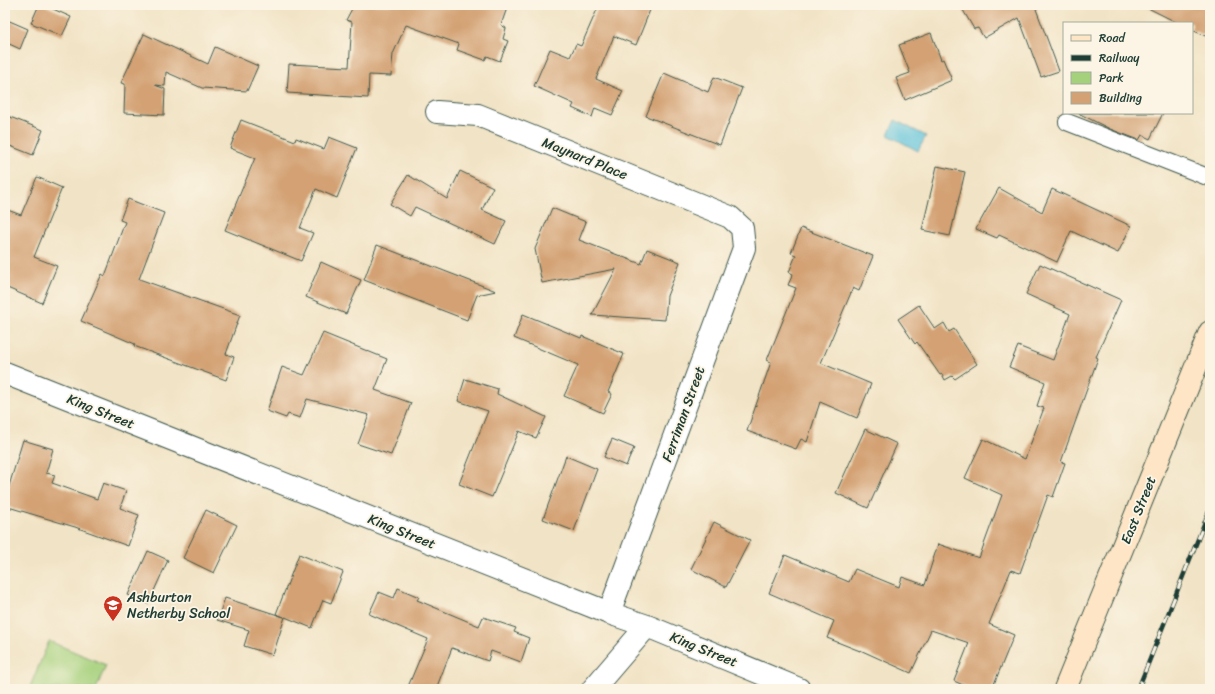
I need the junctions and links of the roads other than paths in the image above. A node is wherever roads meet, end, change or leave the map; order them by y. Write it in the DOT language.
graph roads {
  1 [pos="437,112"];
  2 [pos="1067,122"];
  3 [pos="1210,178"];
  4 [pos="730,217"];
  5 [pos="1210,332"];
  6 [pos="5,373"];
  7 [pos="609,613"];
  8 [pos="647,626"];
  9 [pos="593,689"];
  10 [pos="799,689"];
  11 [pos="1065,689"];
  1 -- 4 [label="street, Maynard Place"];
  2 -- 3 [label="lane"];
  4 -- 7 [label="street, Ferriman Street"];
  5 -- 11 [label="main road, East Street"];
  6 -- 7 [label="street, King Street"];
  7 -- 8 [label="street, King Street"];
  8 -- 9 [label="street"];
  8 -- 10 [label="street, King Street"];
}
